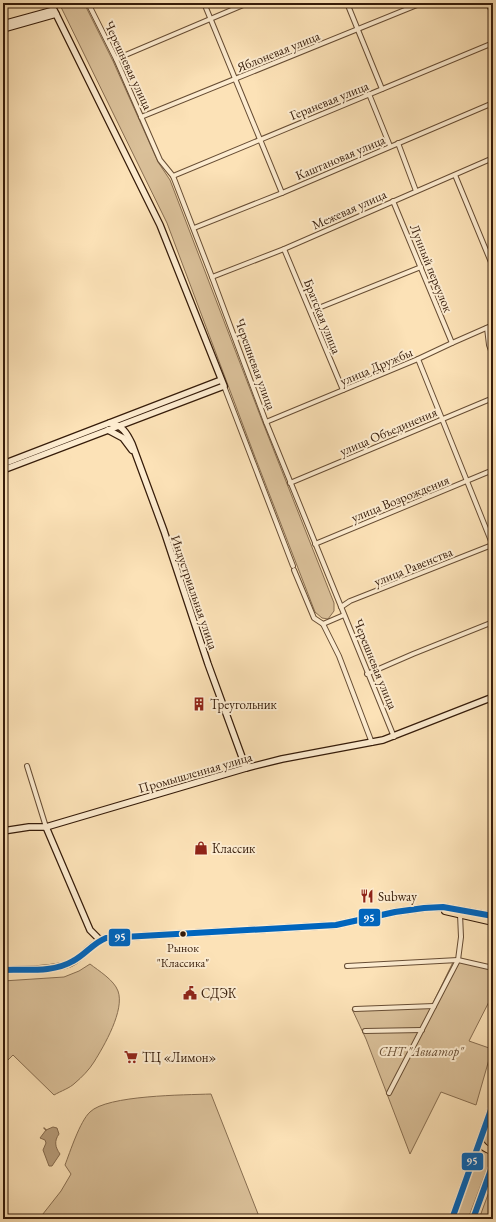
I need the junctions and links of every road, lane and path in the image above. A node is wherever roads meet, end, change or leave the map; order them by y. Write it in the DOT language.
graph roads {
  1 [pos="51,3"];
  2 [pos="88,3"];
  3 [pos="204,3"];
  4 [pos="248,3"];
  5 [pos="347,3"];
  6 [pos="422,3"];
  7 [pos="488,3"];
  8 [pos="55,12"];
  9 [pos="493,14"];
  10 [pos="211,18"];
  11 [pos="3,24"];
  12 [pos="3,29"];
  13 [pos="358,29"];
  14 [pos="493,43"];
  15 [pos="116,59"];
  16 [pos="236,78"];
  17 [pos="382,89"];
  18 [pos="369,94"];
  19 [pos="493,103"];
  20 [pos="141,117"];
  21 [pos="261,139"];
  22 [pos="398,143"];
  23 [pos="390,146"];
  24 [pos="493,158"];
  25 [pos="455,175"];
  26 [pos="173,176"];
  27 [pos="416,191"];
  28 [pos="282,192"];
  29 [pos="393,201"];
  30 [pos="194,228"];
  31 [pos="284,249"];
  32 [pos="421,266"];
  33 [pos="493,267"];
  34 [pos="212,277"];
  35 [pos="311,311"];
  36 [pos="493,325"];
  37 [pos="488,328"];
  38 [pos="452,343"];
  39 [pos="493,356"];
  40 [pos="418,359"];
  41 [pos="222,383"];
  42 [pos="343,390"];
  43 [pos="493,398"];
  44 [pos="442,420"];
  45 [pos="266,422"];
  46 [pos="110,423"];
  47 [pos="119,426"];
  48 [pos="108,430"];
  49 [pos="17,462"];
  50 [pos="3,464"];
  51 [pos="3,470"];
  52 [pos="142,470"];
  53 [pos="493,470"];
  54 [pos="466,481"];
  55 [pos="290,483"];
  56 [pos="315,544"];
  57 [pos="493,546"];
  58 [pos="341,607"];
  59 [pos="344,615"];
  60 [pos="493,622"];
  61 [pos="323,624"];
  62 [pos="367,674"];
  63 [pos="493,697"];
  64 [pos="394,737"];
  65 [pos="372,743"];
  66 [pos="27,766"];
  67 [pos="246,768"];
  68 [pos="46,827"];
  69 [pos="3,831"];
  70 [pos="424,908"];
  71 [pos="460,914"];
  72 [pos="493,916"];
  73 [pos="493,922"];
  74 [pos="100,940"];
  75 [pos="458,960"];
  76 [pos="347,966"];
  77 [pos="493,968"];
  78 [pos="3,970"];
  79 [pos="434,1006"];
  80 [pos="355,1009"];
  81 [pos="422,1030"];
  82 [pos="365,1031"];
  83 [pos="389,1093"];
  84 [pos="493,1104"];
  85 [pos="480,1141"];
  86 [pos="493,1151"];
  87 [pos="493,1164"];
  88 [pos="452,1219"];
  89 [pos="472,1219"];
  1 -- 8 [label="street"];
  2 -- 15 [label="street, Черешневая улица"];
  3 -- 10 [label="street"];
  4 -- 10 [label="street"];
  5 -- 13 [label="street"];
  6 -- 13 [label="street, Яблоневая улица"];
  7 -- 9 [label="street"];
  8 -- 11 [label="street"];
  8 -- 12 [label="street"];
  8 -- 41 [label="street"];
  10 -- 15 [label="street"];
  10 -- 16 [label="street"];
  13 -- 16 [label="street, Яблоневая улица"];
  13 -- 17 [label="street"];
  14 -- 17 [label="street, Гераневая улица"];
  15 -- 20 [label="street, Черешневая улица"];
  16 -- 20 [label="street, Яблоневая улица"];
  16 -- 21 [label="street"];
  17 -- 18 [label="street, Гераневая улица"];
  18 -- 21 [label="street, Гераневая улица"];
  18 -- 23 [label="street"];
  19 -- 22 [label="street, Каштановая улица"];
  20 -- 26 [label="street, Черешневая улица"];
  21 -- 26 [label="street, Гераневая улица"];
  21 -- 28 [label="street"];
  22 -- 23 [label="street, Каштановая улица"];
  22 -- 27 [label="street"];
  23 -- 28 [label="street, Каштановая улица"];
  24 -- 25 [label="street, Межевая улица"];
  25 -- 27 [label="street, Межевая улица"];
  25 -- 33 [label="street"];
  26 -- 30 [label="street, Черешневая улица"];
  27 -- 29 [label="street, Межевая улица"];
  28 -- 30 [label="street, Каштановая улица"];
  29 -- 31 [label="street, Межевая улица"];
  29 -- 32 [label="street, Лунный переулок"];
  30 -- 34 [label="street, Черешневая улица"];
  31 -- 34 [label="street, Межевая улица"];
  31 -- 35 [label="street, Братская улица"];
  32 -- 35 [label="street"];
  32 -- 38 [label="street, Лунный переулок"];
  34 -- 45 [label="street, Черешневая улица"];
  35 -- 42 [label="street, Братская улица"];
  36 -- 37 [label="street, улица Дружбы"];
  37 -- 38 [label="street, улица Дружбы"];
  37 -- 39 [label="street"];
  38 -- 40 [label="street, улица Дружбы"];
  40 -- 42 [label="street, улица Дружбы"];
  40 -- 44 [label="street"];
  41 -- 46 [label="street"];
  41 -- 47 [label="street"];
  41 -- 61 [label="street"];
  42 -- 45 [label="street, улица Дружбы"];
  43 -- 44 [label="street, улица Объединения"];
  44 -- 54 [label="street"];
  44 -- 55 [label="street, улица Объединения"];
  45 -- 55 [label="street, Черешневая улица"];
  46 -- 47 [label="street"];
  46 -- 49 [label="street"];
  47 -- 48 [label="street"];
  47 -- 52 [label="street, Индустриальная улица"];
  48 -- 49 [label="street"];
  48 -- 52 [label="street"];
  49 -- 50 [label="street"];
  49 -- 51 [label="street"];
  52 -- 67 [label="street, Индустриальная улица"];
  53 -- 54 [label="street, улица Возрождения"];
  54 -- 56 [label="street, улица Возрождения"];
  54 -- 57 [label="street"];
  55 -- 56 [label="street, Черешневая улица"];
  56 -- 58 [label="street, Черешневая улица"];
  57 -- 58 [label="street, улица Равенства"];
  58 -- 59 [label="street, Черешневая улица"];
  59 -- 61 [label="street"];
  59 -- 62 [label="street, Черешневая улица"];
  60 -- 62 [label="street"];
  61 -- 65 [label="street"];
  62 -- 64 [label="street, Черешневая улица"];
  63 -- 64 [label="street, Промышленная улица"];
  64 -- 65 [label="street, Промышленная улица"];
  65 -- 67 [label="street, Промышленная улица"];
  66 -- 68 [label="street"];
  67 -- 68 [label="street, Промышленная улица"];
  68 -- 69 [label="street, Промышленная улица"];
  68 -- 74 [label="street"];
  70 -- 71 [label="main road"];
  70 -- 72 [label="main road"];
  70 -- 74 [label="main road"];
  71 -- 73 [label="main road"];
  71 -- 75 [label="street"];
  74 -- 78 [label="main road"];
  75 -- 76 [label="street"];
  75 -- 77 [label="street"];
  75 -- 79 [label="street"];
  79 -- 80 [label="street"];
  79 -- 81 [label="street"];
  81 -- 82 [label="street"];
  81 -- 83 [label="street"];
  84 -- 85 [label="main road"];
  85 -- 86 [label="main road"];
  85 -- 88 [label="main road"];
  87 -- 89 [label="main road"];
}
